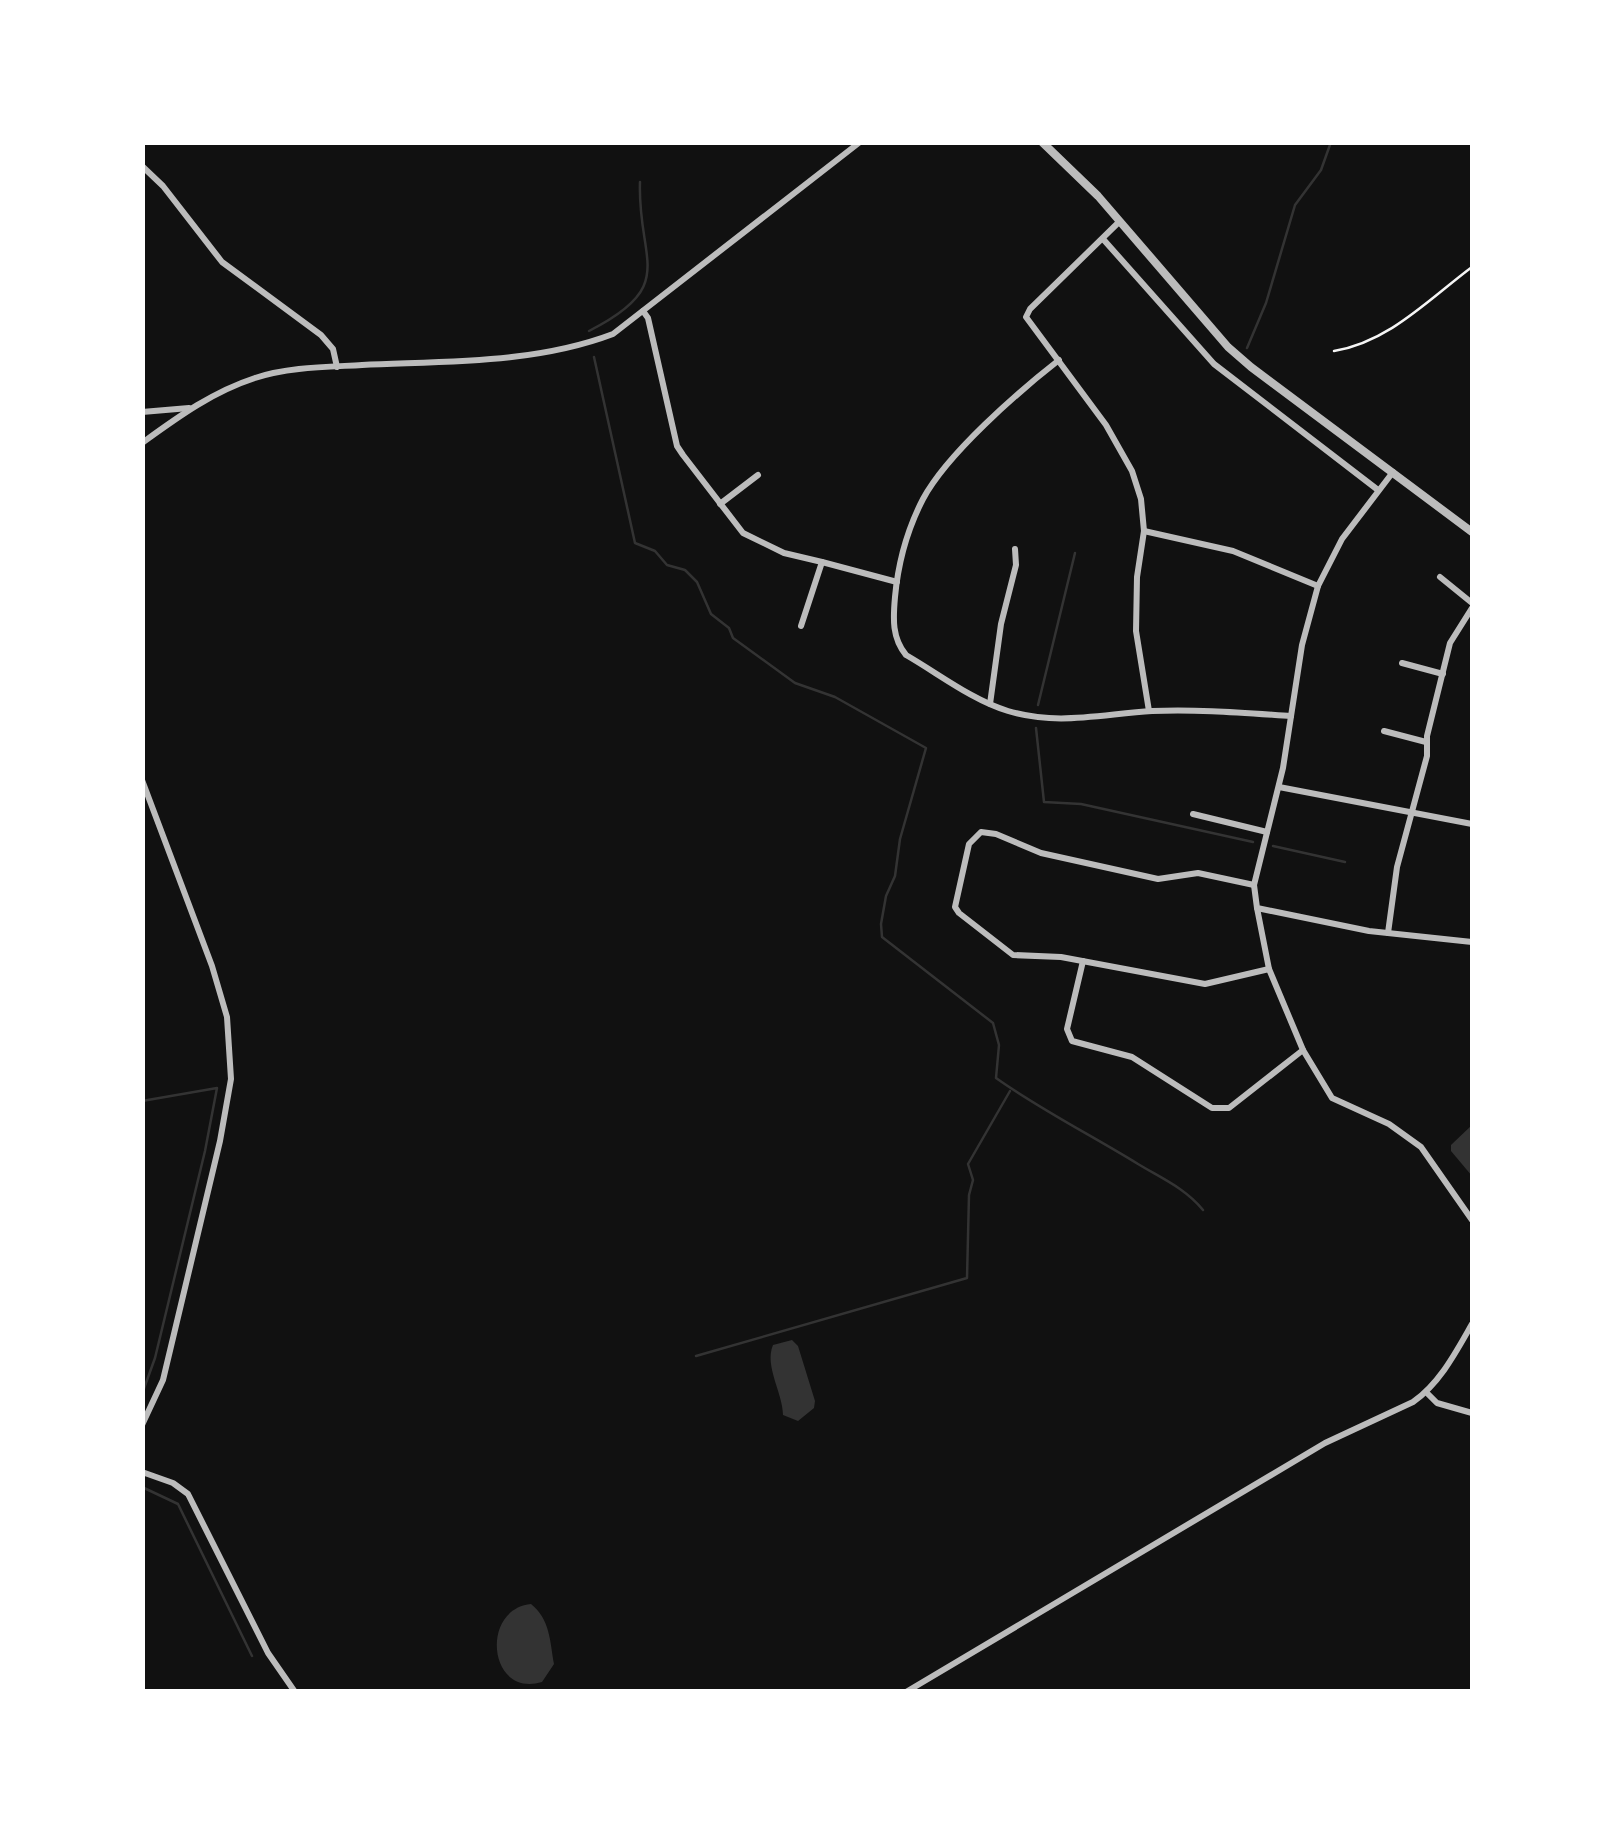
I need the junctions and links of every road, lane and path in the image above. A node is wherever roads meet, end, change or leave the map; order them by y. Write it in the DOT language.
graph roads {
  1 [pos="860,142"];
  2 [pos="1042,142"];
  3 [pos="142,166"];
  4 [pos="1120,221"];
  5 [pos="1103,239"];
  6 [pos="1472,268"];
  7 [pos="643,311"];
  8 [pos="1334,350"];
  9 [pos="1059,360"];
  10 [pos="337,367"];
  11 [pos="190,408"];
  12 [pos="142,412"];
  13 [pos="142,443"];
  14 [pos="1393,472"];
  15 [pos="758,475"];
  16 [pos="1378,490"];
  17 [pos="720,504"];
  18 [pos="1144,531"];
  19 [pos="1472,532"];
  20 [pos="1015,548"];
  21 [pos="822,562"];
  22 [pos="1440,577"];
  23 [pos="896,582"];
  24 [pos="1318,586"];
  25 [pos="1472,606"];
  26 [pos="801,626"];
  27 [pos="1402,663"];
  28 [pos="1443,674"];
  29 [pos="990,704"];
  30 [pos="1150,711"];
  31 [pos="1291,716"];
  32 [pos="1384,731"];
  33 [pos="1426,742"];
  34 [pos="142,780"];
  35 [pos="1279,787"];
  36 [pos="1412,812"];
  37 [pos="1193,814"];
  38 [pos="1472,824"];
  39 [pos="1267,832"];
  40 [pos="1254,886"];
  41 [pos="1257,908"];
  42 [pos="1388,934"];
  43 [pos="1472,942"];
  44 [pos="1082,961"];
  45 [pos="1269,969"];
  46 [pos="1303,1050"];
  47 [pos="1472,1220"];
  48 [pos="1472,1324"];
  49 [pos="1426,1392"];
  50 [pos="1472,1413"];
  51 [pos="142,1424"];
  52 [pos="142,1472"];
  53 [pos="295,1692"];
  54 [pos="906,1692"];
  1 -- 7 [label="street"];
  2 -- 4 [label="street"];
  3 -- 10 [label="street"];
  4 -- 5 [label="street"];
  4 -- 14 [label="street"];
  5 -- 9 [label="street"];
  5 -- 16 [label="street"];
  6 -- 8 [label="path"];
  7 -- 10 [label="street"];
  7 -- 17 [label="street"];
  9 -- 18 [label="street"];
  9 -- 23 [label="street"];
  10 -- 11 [label="street"];
  11 -- 12 [label="street"];
  11 -- 13 [label="street"];
  14 -- 16 [label="street"];
  14 -- 19 [label="street"];
  15 -- 17 [label="street"];
  16 -- 24 [label="street"];
  17 -- 21 [label="street"];
  18 -- 24 [label="street"];
  18 -- 30 [label="street"];
  20 -- 29 [label="street"];
  21 -- 23 [label="street"];
  21 -- 26 [label="street"];
  22 -- 25 [label="street"];
  23 -- 29 [label="street"];
  24 -- 31 [label="street"];
  25 -- 28 [label="street"];
  27 -- 28 [label="street"];
  28 -- 33 [label="street"];
  29 -- 30 [label="street"];
  30 -- 31 [label="street"];
  31 -- 35 [label="street"];
  32 -- 33 [label="street"];
  33 -- 36 [label="street"];
  34 -- 51 [label="street"];
  35 -- 36 [label="street"];
  35 -- 39 [label="street"];
  36 -- 38 [label="street"];
  36 -- 42 [label="street"];
  37 -- 39 [label="street"];
  39 -- 40 [label="street"];
  40 -- 41 [label="street"];
  40 -- 44 [label="street"];
  41 -- 42 [label="street"];
  41 -- 45 [label="street"];
  42 -- 43 [label="street"];
  44 -- 45 [label="street"];
  44 -- 46 [label="street"];
  45 -- 46 [label="street"];
  46 -- 47 [label="street"];
  48 -- 49 [label="street"];
  49 -- 50 [label="street"];
  49 -- 54 [label="street"];
  52 -- 53 [label="street"];
}
